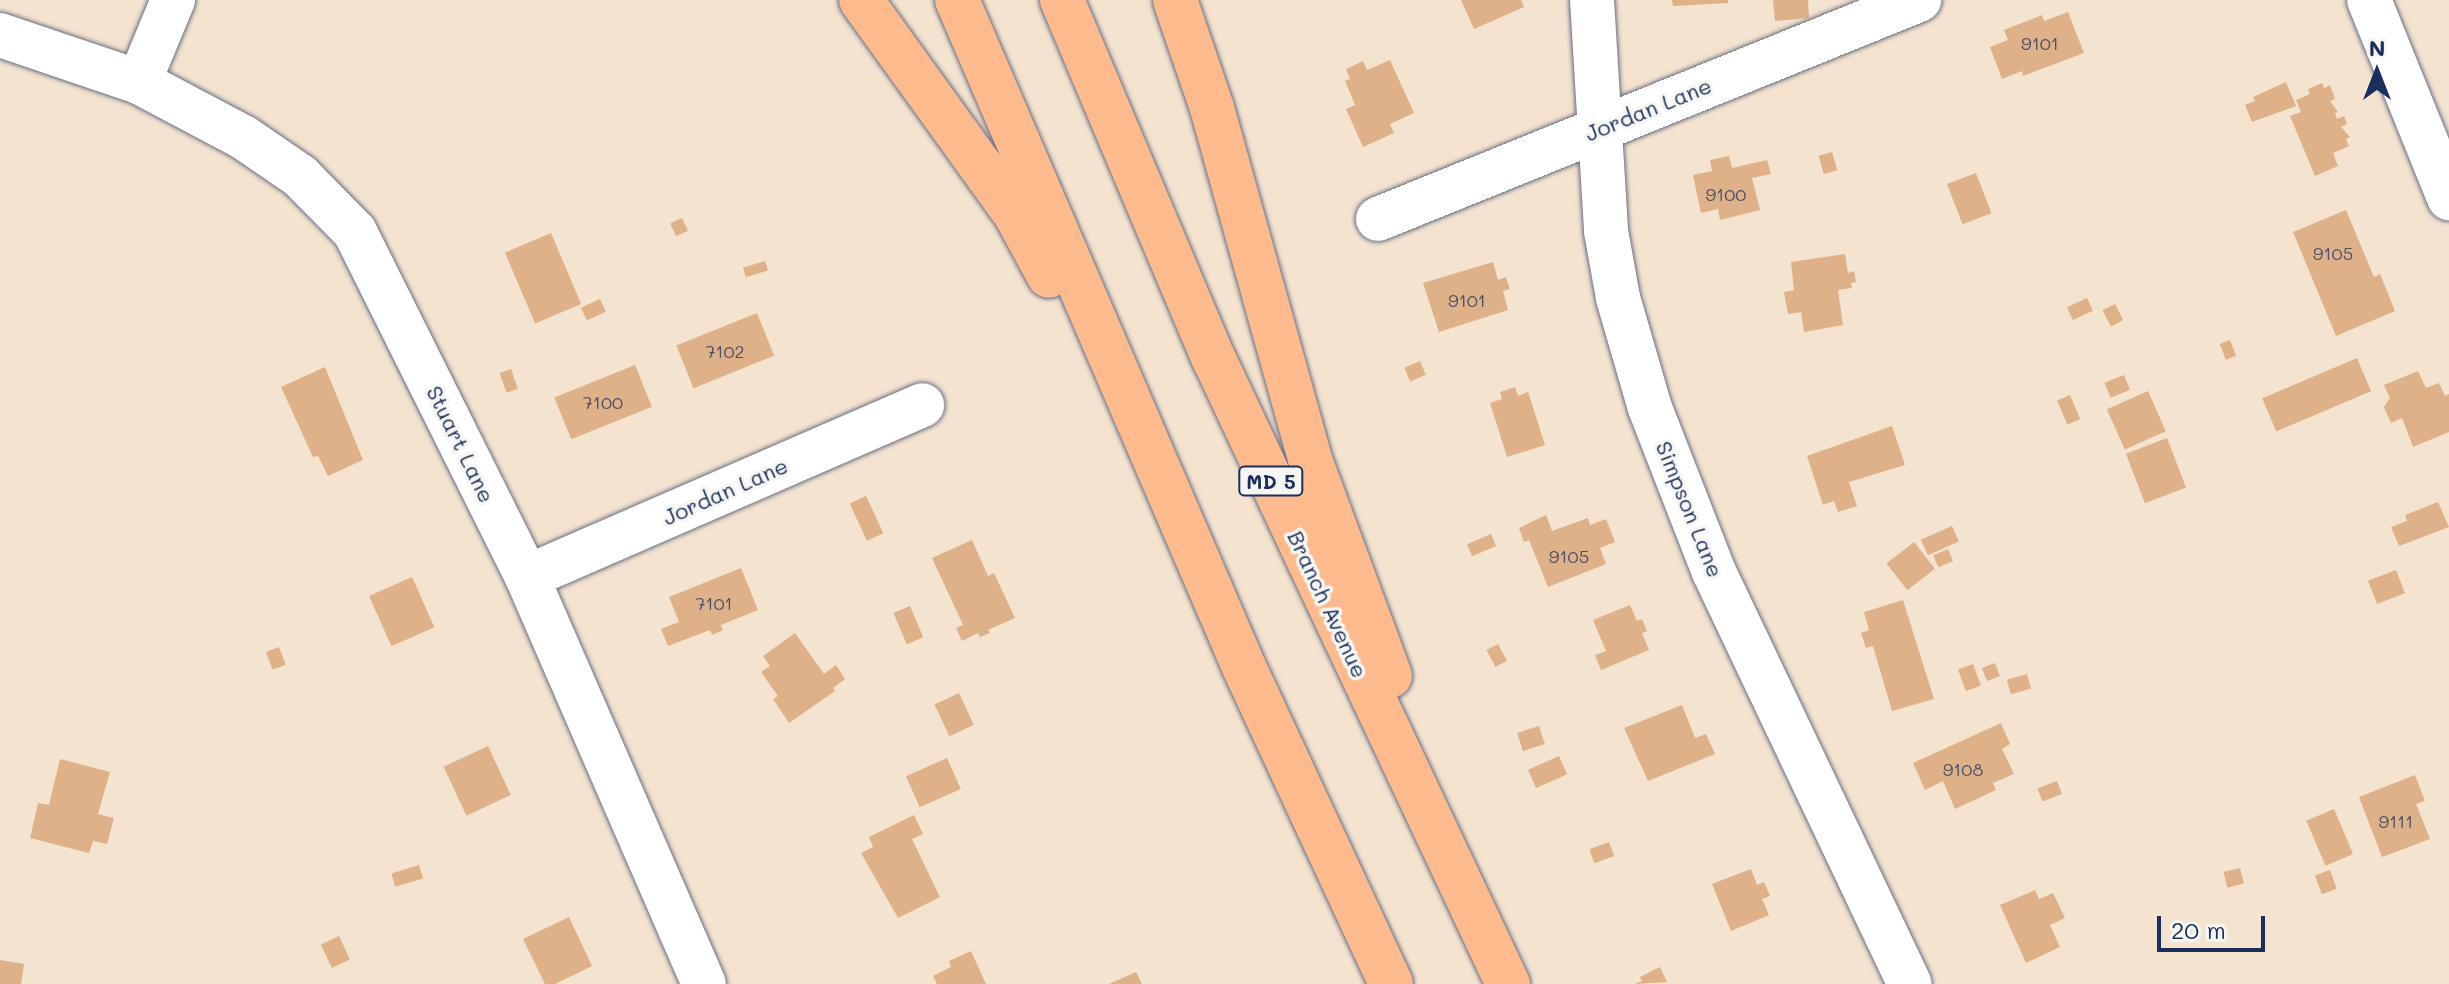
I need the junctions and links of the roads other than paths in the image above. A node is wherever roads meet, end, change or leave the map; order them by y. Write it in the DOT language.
graph roads {
  1 [pos="173,0"];
  2 [pos="861,0"];
  3 [pos="957,0"];
  4 [pos="1062,0"];
  5 [pos="1175,0"];
  6 [pos="1592,0"];
  7 [pos="1919,0"];
  8 [pos="2369,0"];
  9 [pos="0,35"];
  10 [pos="139,82"];
  11 [pos="1602,128"];
  12 [pos="2449,198"];
  13 [pos="1378,219"];
  14 [pos="922,405"];
  15 [pos="1184,527"];
  16 [pos="527,577"];
  17 [pos="1501,970"];
  18 [pos="704,984"];
  19 [pos="1391,984"];
  20 [pos="1910,984"];
  1 -- 10 [label="street"];
  2 -- 15 [label="highway"];
  3 -- 15 [label="highway"];
  4 -- 17 [label="highway, Branch Avenue / MD 5"];
  5 -- 17 [label="highway"];
  6 -- 11 [label="street, Simpson Lane"];
  7 -- 11 [label="street, Jordan Lane"];
  8 -- 12 [label="street"];
  9 -- 10 [label="street, Stuart Lane"];
  10 -- 16 [label="street, Stuart Lane"];
  11 -- 13 [label="street, Jordan Lane"];
  11 -- 20 [label="street, Simpson Lane"];
  14 -- 16 [label="street, Jordan Lane"];
  15 -- 19 [label="highway"];
  16 -- 18 [label="street, Stuart Lane"];
}
